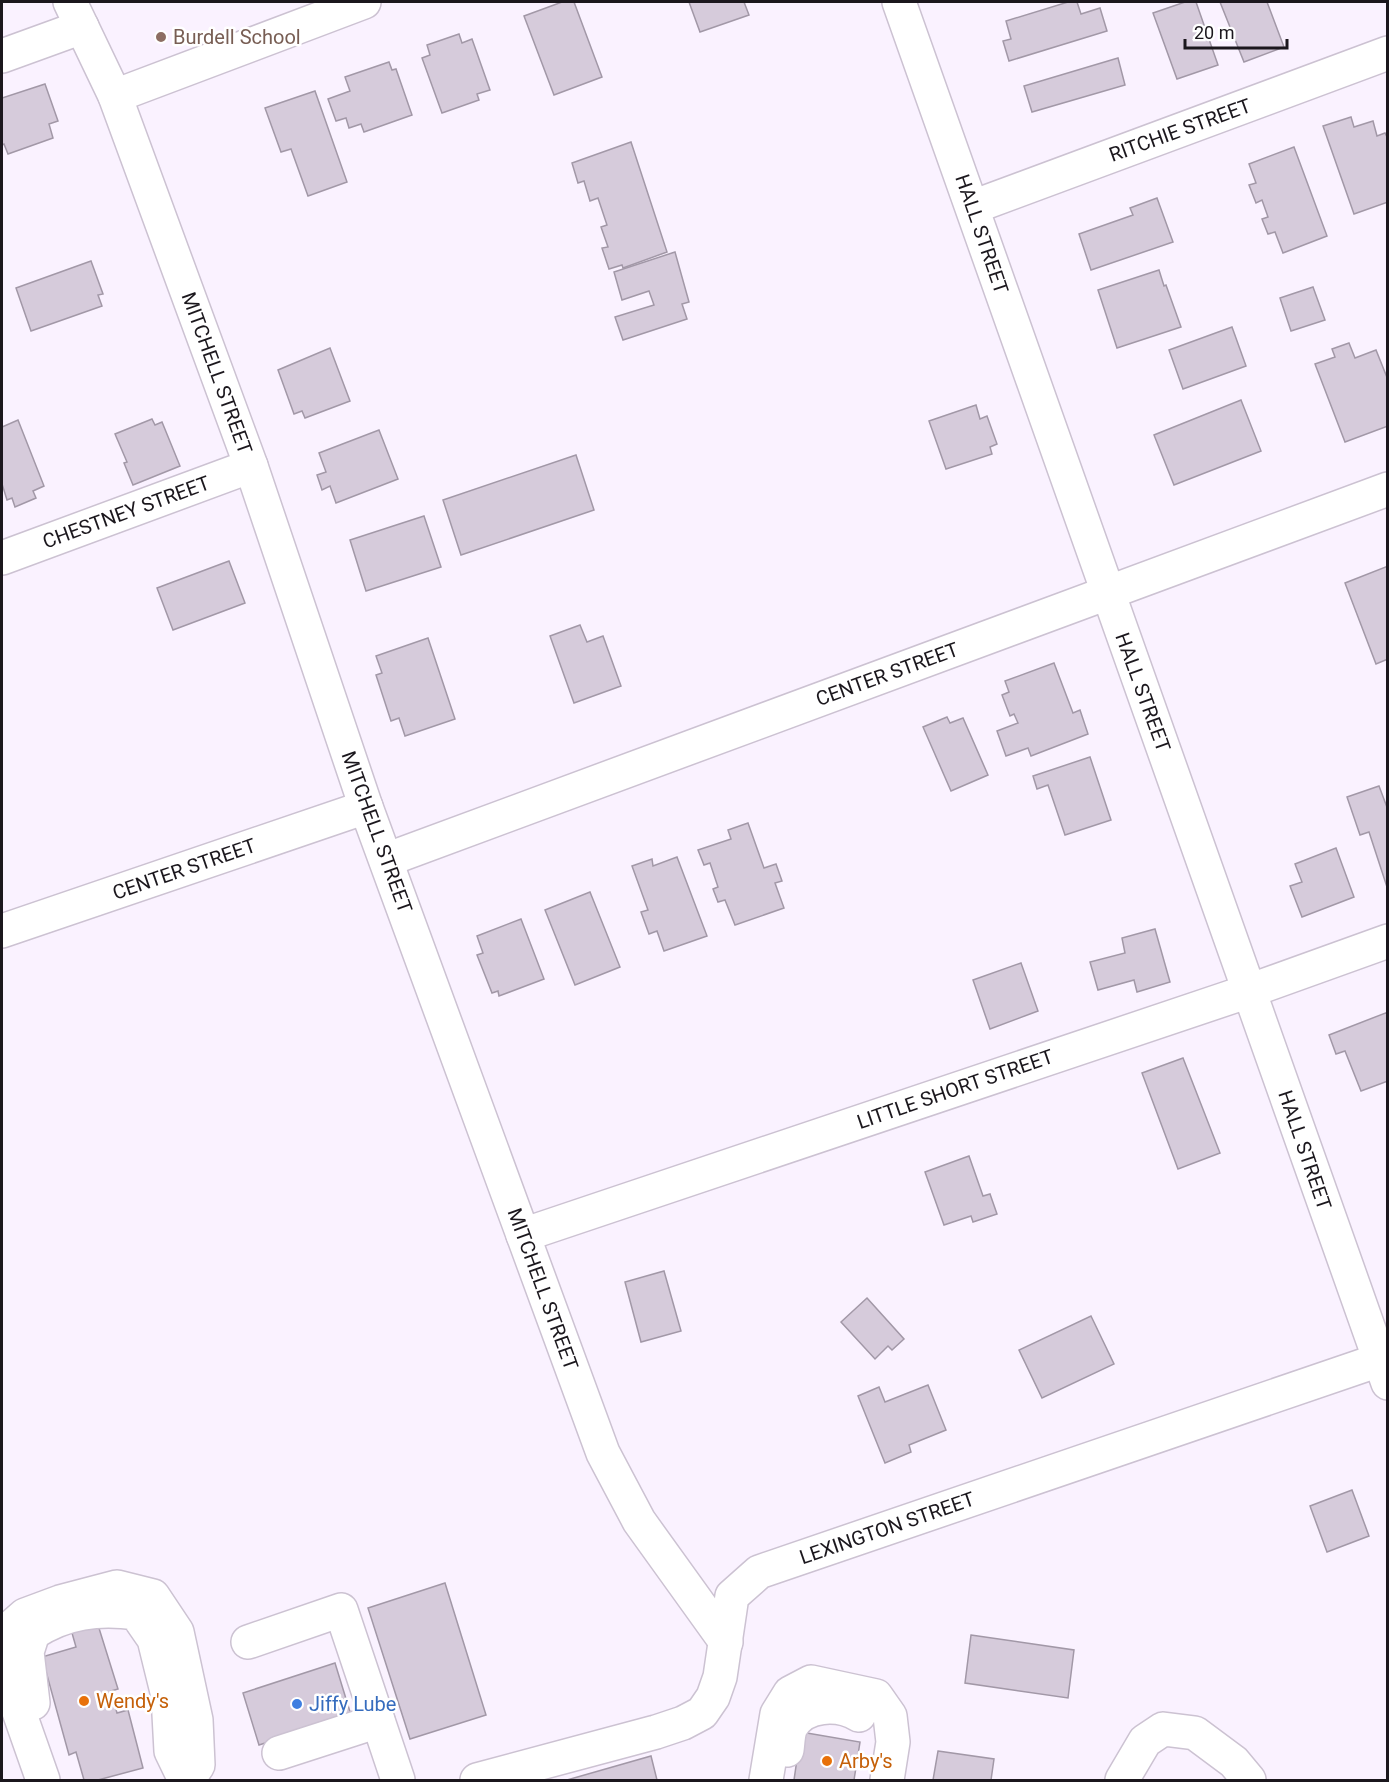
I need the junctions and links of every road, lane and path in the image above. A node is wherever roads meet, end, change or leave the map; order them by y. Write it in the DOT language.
graph roads {
  1 [pos="364,2"];
  2 [pos="899,2"];
  3 [pos="76,14"];
  4 [pos="1388,53"];
  5 [pos="2,56"];
  6 [pos="115,96"];
  7 [pos="973,207"];
  8 [pos="251,466"];
  9 [pos="1388,489"];
  10 [pos="2,558"];
  11 [pos="1108,592"];
  12 [pos="366,807"];
  13 [pos="386,860"];
  14 [pos="2,931"];
  15 [pos="1388,941"];
  16 [pos="1249,990"];
  17 [pos="523,1235"];
  18 [pos="1385,1367"];
  19 [pos="248,1642"];
  20 [pos="726,1642"];
  21 [pos="378,1722"];
  22 [pos="279,1753"];
  23 [pos="41,1775"];
  24 [pos="187,1780"];
  25 [pos="398,1780"];
  26 [pos="477,1780"];
  27 [pos="766,1780"];
  28 [pos="783,1780"];
  29 [pos="870,1780"];
  30 [pos="887,1780"];
  31 [pos="1122,1780"];
  32 [pos="1249,1780"];
  1 -- 6 [label="street"];
  2 -- 7 [label="street, HALL STREET"];
  3 -- 5 [label="street"];
  3 -- 6 [label="street, MITCHELL STREET"];
  4 -- 7 [label="street, RITCHIE STREET"];
  6 -- 8 [label="street, MITCHELL STREET"];
  7 -- 11 [label="street, HALL STREET"];
  8 -- 10 [label="street, CHESTNEY STREET"];
  8 -- 12 [label="street, MITCHELL STREET"];
  9 -- 11 [label="street, CENTER STREET"];
  11 -- 13 [label="street, CENTER STREET"];
  11 -- 16 [label="street, HALL STREET"];
  12 -- 13 [label="street, MITCHELL STREET"];
  12 -- 14 [label="street, CENTER STREET"];
  13 -- 17 [label="street, MITCHELL STREET"];
  15 -- 16 [label="street, LITTLE SHORT STREET"];
  16 -- 17 [label="street, LITTLE SHORT STREET"];
  16 -- 18 [label="street, HALL STREET"];
  17 -- 20 [label="street, MITCHELL STREET"];
  18 -- 20 [label="street, LEXINGTON STREET"];
  19 -- 21 [label="street"];
  20 -- 26 [label="street, LEXINGTON STREET"];
  21 -- 22 [label="street"];
  21 -- 25 [label="street"];
  23 -- 24 [label="street"];
  27 -- 30 [label="street"];
  28 -- 29 [label="street"];
  31 -- 32 [label="street"];
}
